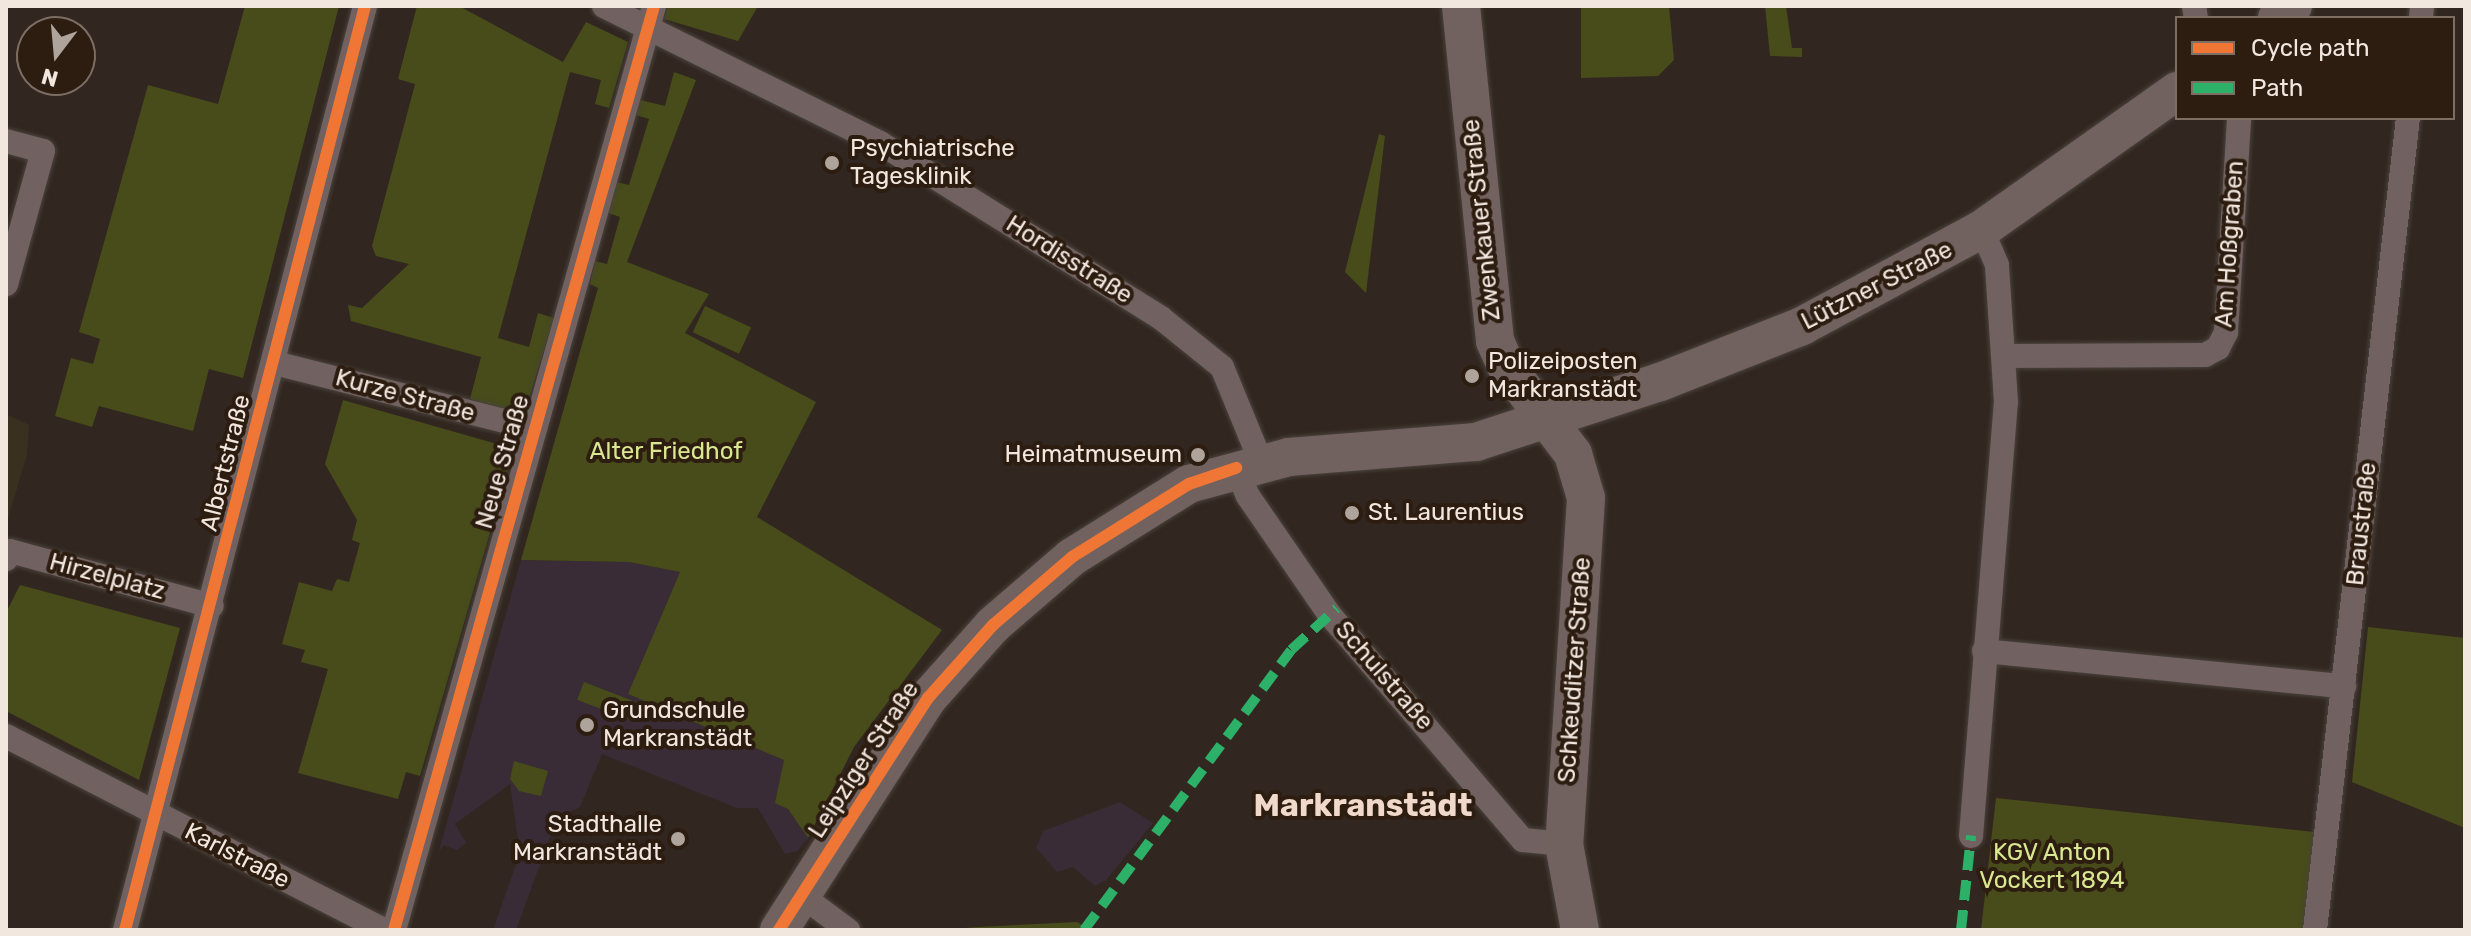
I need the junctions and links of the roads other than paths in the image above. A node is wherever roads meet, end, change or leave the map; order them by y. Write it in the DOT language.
graph roads {
  1 [pos="365,6"];
  2 [pos="604,6"];
  3 [pos="654,6"];
  4 [pos="1461,6"];
  5 [pos="648,31"];
  6 [pos="2175,92"];
  7 [pos="2239,120"];
  8 [pos="2408,120"];
  9 [pos="6,141"];
  10 [pos="1982,229"];
  11 [pos="6,284"];
  12 [pos="2007,356"];
  13 [pos="275,363"];
  14 [pos="1544,419"];
  15 [pos="535,429"];
  16 [pos="1249,465"];
  17 [pos="6,559"];
  18 [pos="212,606"];
  19 [pos="1984,651"];
  20 [pos="2344,686"];
  21 [pos="6,736"];
  22 [pos="156,815"];
  23 [pos="1971,836"];
  24 [pos="1564,844"];
  25 [pos="801,895"];
  26 [pos="125,930"];
  27 [pos="383,930"];
  28 [pos="394,930"];
  29 [pos="779,930"];
  30 [pos="848,930"];
  31 [pos="1580,930"];
  32 [pos="2315,930"];
  1 -- 13 [label="street, Albertstraße"];
  2 -- 5 [label="street, Hordisstraße"];
  3 -- 5 [label="street, Neue Straße"];
  4 -- 14 [label="main road, Zwenkauer Straße"];
  5 -- 15 [label="street, Neue Straße"];
  5 -- 16 [label="street, Hordisstraße"];
  6 -- 10 [label="main road, Lützner Straße"];
  7 -- 12 [label="street, Am Hoßgraben"];
  8 -- 20 [label="street, Braustraße"];
  9 -- 11 [label="street"];
  10 -- 12 [label="street"];
  10 -- 14 [label="main road, Lützner Straße"];
  12 -- 19 [label="street"];
  13 -- 15 [label="street, Kurze Straße"];
  13 -- 18 [label="street, Albertstraße"];
  14 -- 16 [label="main road, Leipziger Straße"];
  14 -- 24 [label="main road, Schkeuditzer Straße"];
  15 -- 28 [label="street, Neue Straße"];
  16 -- 24 [label="street, Schulstraße"];
  16 -- 25 [label="main road, Leipziger Straße"];
  17 -- 18 [label="street, Hirzelplatz"];
  18 -- 22 [label="street, Albertstraße"];
  19 -- 20 [label="street"];
  19 -- 23 [label="street"];
  20 -- 32 [label="street, Braustraße"];
  21 -- 22 [label="street, Karlstraße"];
  22 -- 26 [label="street, Albertstraße"];
  22 -- 27 [label="street, Karlstraße"];
  24 -- 31 [label="main road, Schkeuditzer Straße"];
  25 -- 29 [label="main road, Leipziger Straße"];
  25 -- 30 [label="street"];
}
